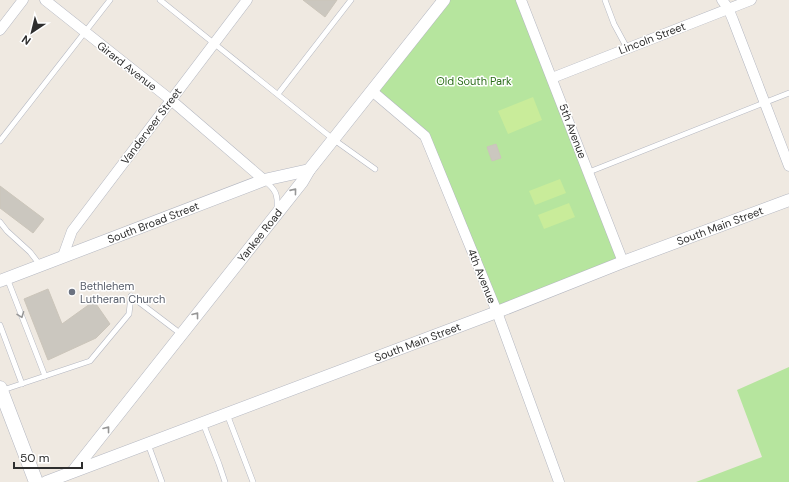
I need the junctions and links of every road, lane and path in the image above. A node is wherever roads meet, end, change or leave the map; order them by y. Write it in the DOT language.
graph roads {
  1 [pos="23,0"];
  2 [pos="44,0"];
  3 [pos="110,0"];
  4 [pos="160,0"];
  5 [pos="247,0"];
  6 [pos="351,0"];
  7 [pos="444,0"];
  8 [pos="521,0"];
  9 [pos="605,0"];
  10 [pos="752,0"];
  11 [pos="725,4"];
  12 [pos="0,30"];
  13 [pos="85,32"];
  14 [pos="214,44"];
  15 [pos="627,48"];
  16 [pos="552,78"];
  17 [pos="372,91"];
  18 [pos="789,93"];
  19 [pos="278,94"];
  20 [pos="171,100"];
  21 [pos="764,102"];
  22 [pos="334,139"];
  23 [pos="0,141"];
  24 [pos="789,166"];
  25 [pos="375,169"];
  26 [pos="309,170"];
  27 [pos="589,172"];
  28 [pos="264,180"];
  29 [pos="789,200"];
  30 [pos="277,212"];
  31 [pos="0,222"];
  32 [pos="63,256"];
  33 [pos="624,262"];
  34 [pos="40,265"];
  35 [pos="3,280"];
  36 [pos="497,312"];
  37 [pos="0,326"];
  38 [pos="181,334"];
  39 [pos="45,376"];
  40 [pos="22,384"];
  41 [pos="0,390"];
  42 [pos="226,413"];
  43 [pos="202,422"];
  44 [pos="147,443"];
  45 [pos="75,470"];
  46 [pos="36,482"];
  47 [pos="46,482"];
  48 [pos="162,482"];
  49 [pos="225,482"];
  50 [pos="253,482"];
  51 [pos="559,482"];
  1 -- 12 [label="street"];
  2 -- 13 [label="street, Girard Avenue"];
  3 -- 13 [label="lane"];
  4 -- 14 [label="lane"];
  5 -- 14 [label="street, Vanderveer Street"];
  6 -- 19 [label="lane"];
  7 -- 17 [label="street, Yankee Road"];
  8 -- 16 [label="street, 5th Avenue"];
  9 -- 15 [label="lane"];
  10 -- 11 [label="street, Lincoln Street"];
  11 -- 15 [label="street, Lincoln Street"];
  11 -- 21 [label="street"];
  13 -- 20 [label="street, Girard Avenue"];
  13 -- 23 [label="lane"];
  14 -- 19 [label="lane"];
  14 -- 20 [label="street, Vanderveer Street"];
  15 -- 16 [label="street, Lincoln Street"];
  16 -- 27 [label="street, 5th Avenue"];
  17 -- 22 [label="street, Yankee Road"];
  17 -- 36 [label="street, 4th Avenue"];
  18 -- 21 [label="lane"];
  19 -- 22 [label="lane"];
  20 -- 28 [label="street, Girard Avenue"];
  20 -- 32 [label="street, Vanderveer Street"];
  21 -- 24 [label="street"];
  21 -- 27 [label="lane"];
  22 -- 25 [label="lane"];
  22 -- 26 [label="street, Yankee Road"];
  26 -- 28 [label="street, South Broad Street"];
  30 -- 26 [label="street, Yankee Road, one-way"];
  27 -- 33 [label="street, 5th Avenue"];
  28 -- 30 [label="lane"];
  28 -- 32 [label="street, South Broad Street"];
  29 -- 33 [label="street, South Main Street"];
  38 -- 30 [label="street, Yankee Road, one-way"];
  31 -- 34 [label="lane"];
  32 -- 34 [label="street, South Broad Street"];
  33 -- 36 [label="street, South Main Street"];
  34 -- 35 [label="street, South Broad Street"];
  35 -- 39 [label="lane, one-way"];
  36 -- 42 [label="street, South Main Street"];
  36 -- 51 [label="street, 4th Avenue"];
  37 -- 40 [label="lane"];
  38 -- 39 [label="lane"];
  45 -- 38 [label="street, Yankee Road, one-way"];
  39 -- 40 [label="lane"];
  40 -- 41 [label="lane"];
  41 -- 46 [label="main road"];
  42 -- 43 [label="street, South Main Street"];
  42 -- 50 [label="lane"];
  43 -- 44 [label="street, South Main Street"];
  43 -- 49 [label="lane"];
  44 -- 45 [label="street, South Main Street"];
  44 -- 48 [label="lane"];
  45 -- 47 [label="street, South Main Street"];
}
